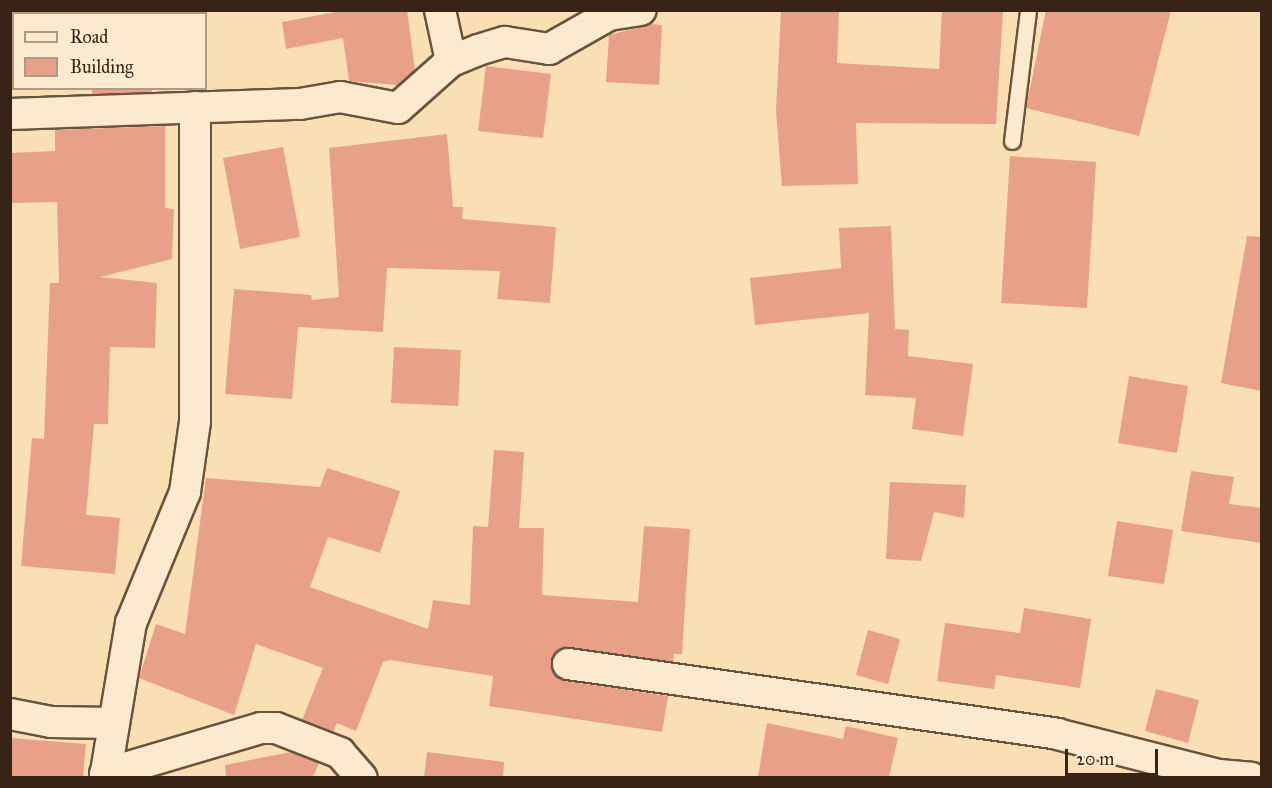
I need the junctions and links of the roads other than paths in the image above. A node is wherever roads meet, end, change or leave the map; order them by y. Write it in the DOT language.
graph roads {
  1 [pos="440,10"];
  2 [pos="641,10"];
  3 [pos="1028,10"];
  4 [pos="451,61"];
  5 [pos="195,107"];
  6 [pos="10,114"];
  7 [pos="1012,141"];
  8 [pos="568,664"];
  9 [pos="10,714"];
  10 [pos="114,723"];
  11 [pos="105,776"];
  12 [pos="362,777"];
  13 [pos="1251,777"];
  1 -- 4 [label="street"];
  2 -- 4 [label="street"];
  3 -- 7 [label="lane"];
  4 -- 5 [label="street"];
  5 -- 6 [label="street"];
  5 -- 10 [label="street"];
  8 -- 13 [label="street"];
  9 -- 10 [label="street"];
  10 -- 11 [label="street"];
  11 -- 12 [label="street"];
}
